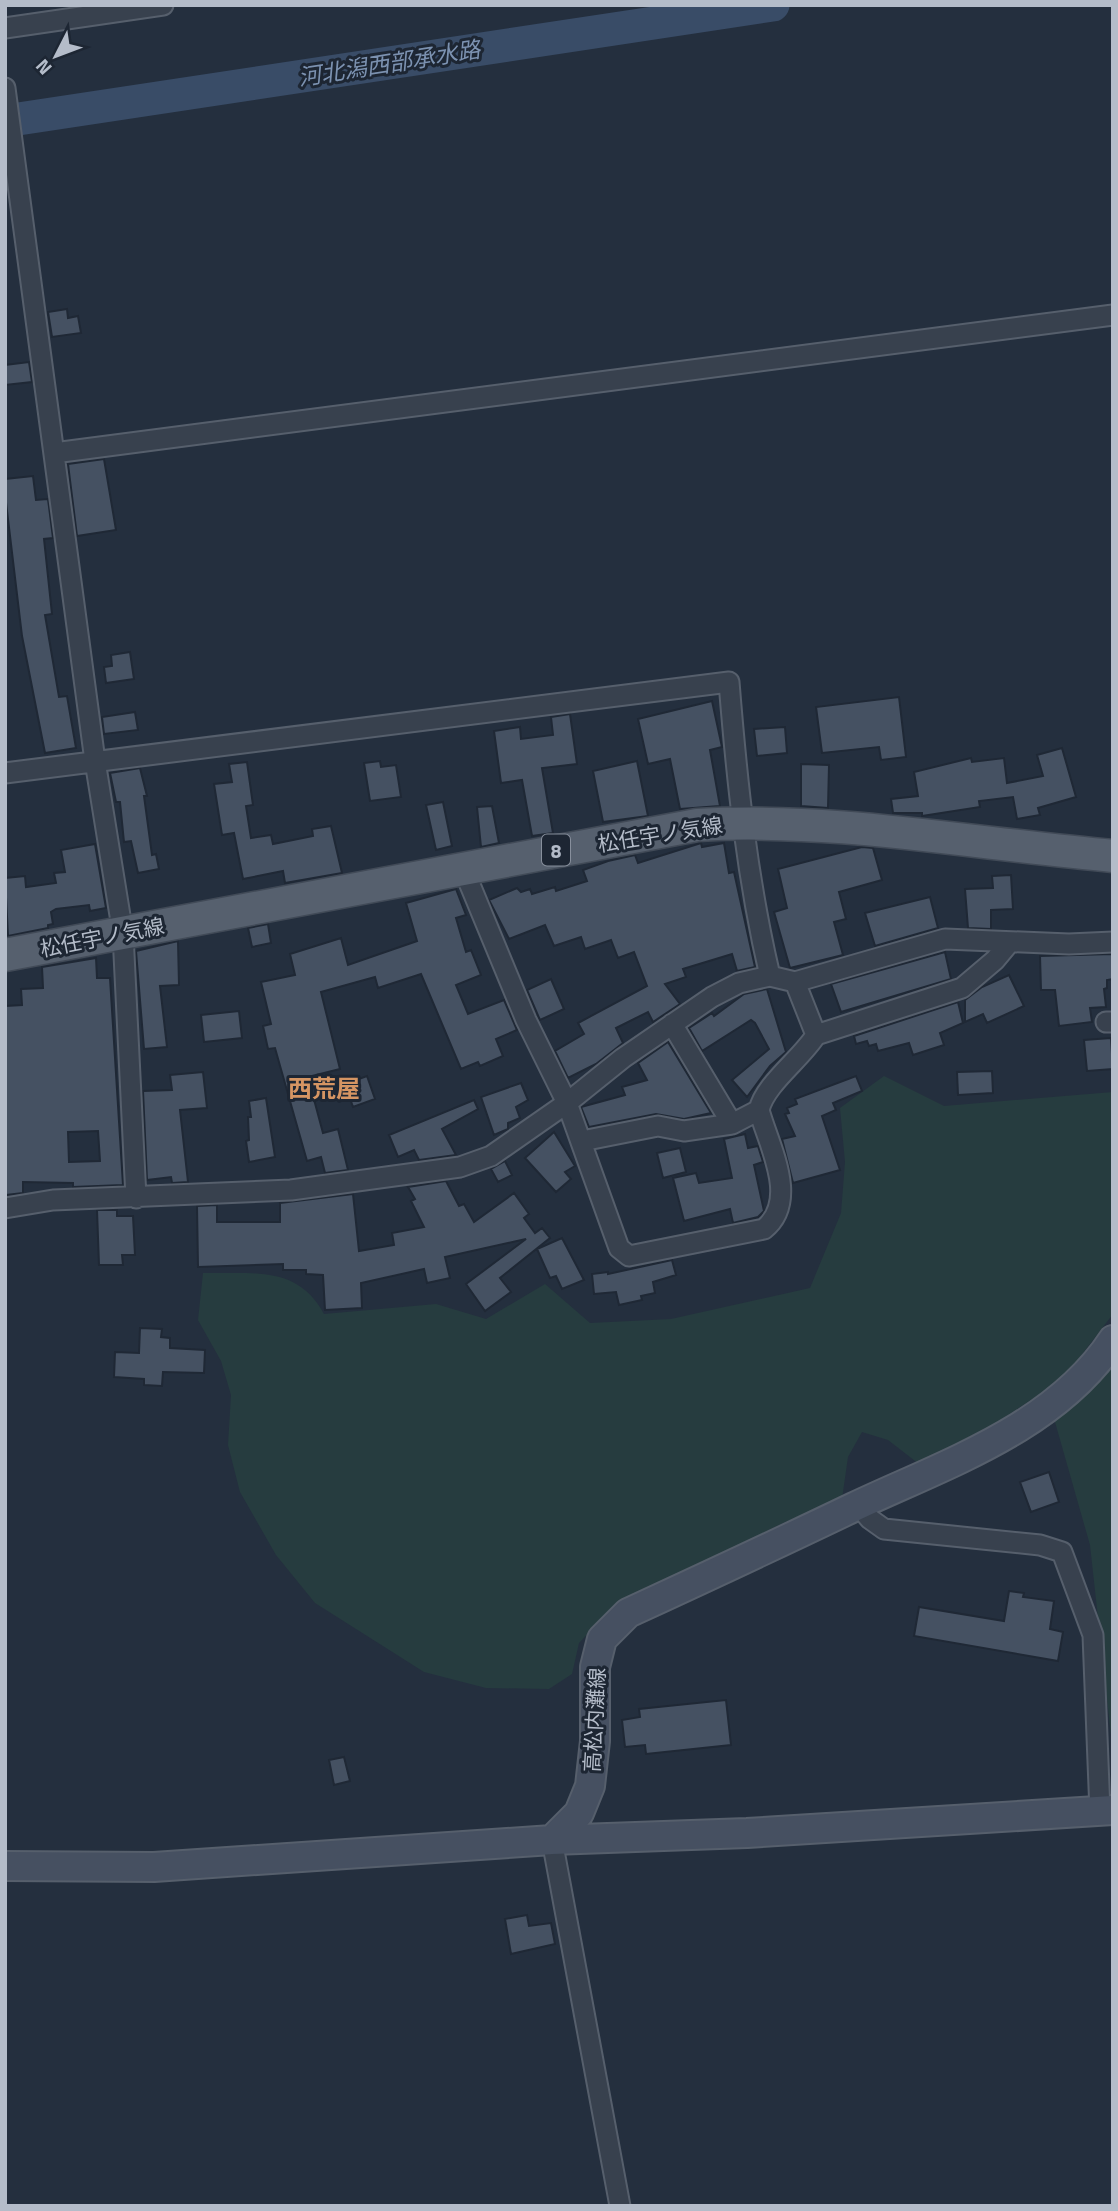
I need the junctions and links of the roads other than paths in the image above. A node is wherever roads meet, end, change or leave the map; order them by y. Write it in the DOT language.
graph roads {
  1 [pos="163,5"];
  2 [pos="5,28"];
  3 [pos="5,88"];
  4 [pos="1113,315"];
  5 [pos="54,453"];
  6 [pos="94,761"];
  7 [pos="5,773"];
  8 [pos="741,822"];
  9 [pos="1113,856"];
  10 [pos="463,868"];
  11 [pos="123,934"];
  12 [pos="1010,942"];
  13 [pos="1113,942"];
  14 [pos="5,955"];
  15 [pos="770,976"];
  16 [pos="795,982"];
  17 [pos="672,1024"];
  18 [pos="816,1035"];
  19 [pos="566,1103"];
  20 [pos="759,1110"];
  21 [pos="732,1124"];
  22 [pos="582,1141"];
  23 [pos="136,1198"];
  24 [pos="5,1208"];
  25 [pos="1113,1340"];
  26 [pos="858,1506"];
  27 [pos="1106,1811"];
  28 [pos="552,1840"];
  29 [pos="5,1866"];
  30 [pos="620,2206"];
  1 -- 2 [label="street"];
  3 -- 5 [label="street"];
  4 -- 5 [label="street"];
  5 -- 6 [label="street"];
  6 -- 7 [label="street"];
  6 -- 8 [label="street"];
  6 -- 11 [label="street"];
  8 -- 9 [label="main road, 松任宇ノ気線 / 8"];
  8 -- 10 [label="main road, 松任宇ノ気線 / 8"];
  8 -- 15 [label="street"];
  10 -- 11 [label="main road, 松任宇ノ気線 / 8"];
  10 -- 19 [label="street"];
  11 -- 14 [label="main road, 松任宇ノ気線 / 8"];
  11 -- 23 [label="street"];
  12 -- 13 [label="street"];
  12 -- 16 [label="street"];
  12 -- 18 [label="street"];
  15 -- 16 [label="street"];
  15 -- 17 [label="street"];
  16 -- 18 [label="street"];
  17 -- 19 [label="street"];
  17 -- 21 [label="street"];
  18 -- 20 [label="street"];
  19 -- 22 [label="street"];
  19 -- 23 [label="street"];
  20 -- 21 [label="street"];
  20 -- 22 [label="street"];
  21 -- 22 [label="street"];
  23 -- 24 [label="street"];
  25 -- 26 [label="main road, 高松内灘線"];
  26 -- 27 [label="street"];
  26 -- 28 [label="main road, 高松内灘線"];
  27 -- 28 [label="main road"];
  28 -- 29 [label="main road"];
  28 -- 30 [label="street"];
}
